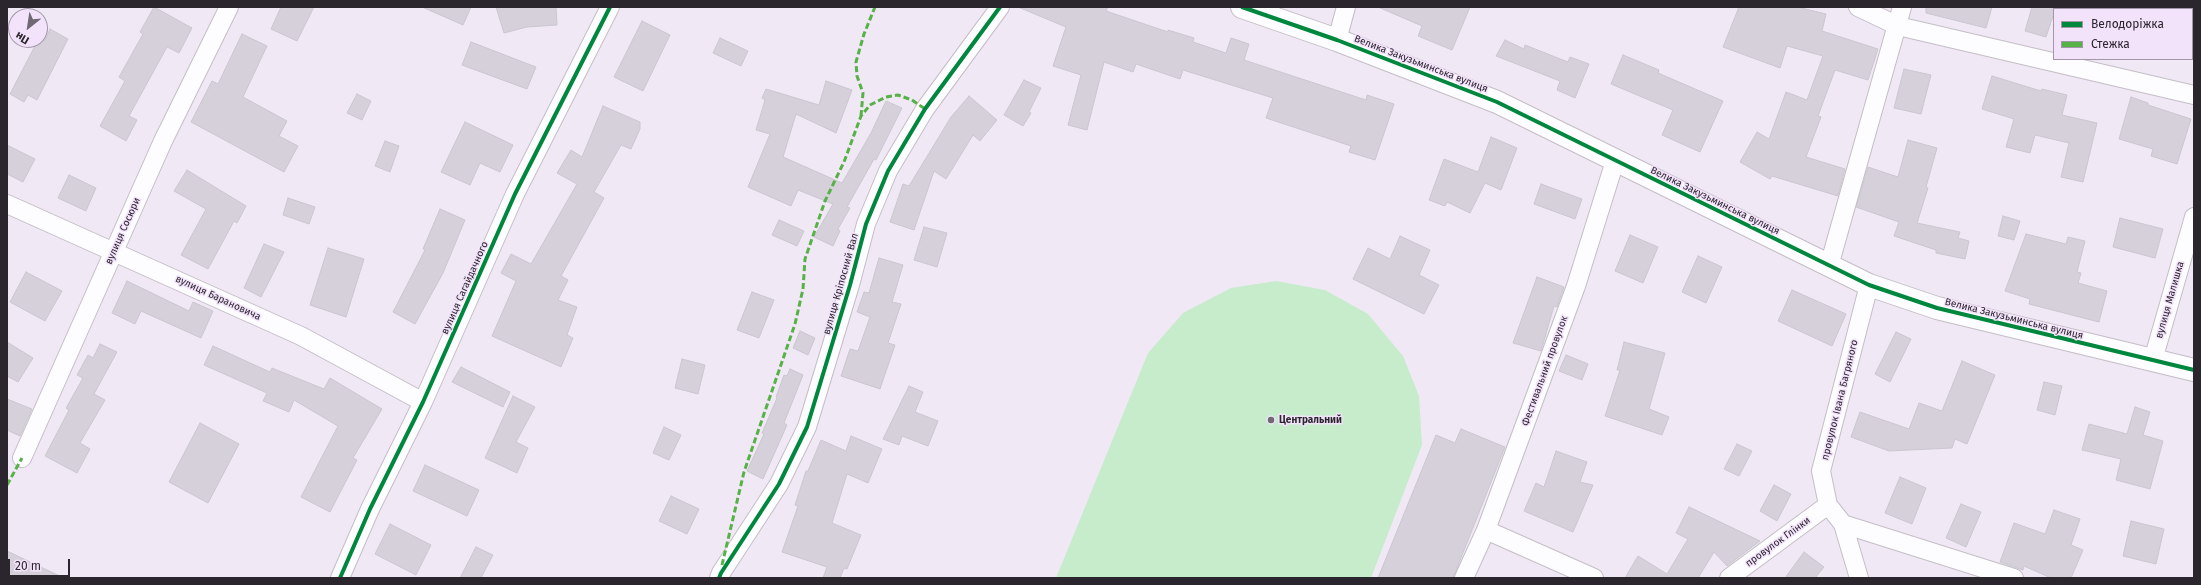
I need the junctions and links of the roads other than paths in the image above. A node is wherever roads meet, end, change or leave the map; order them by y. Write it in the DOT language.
graph roads {
  1 [pos="229,7"];
  2 [pos="610,7"];
  3 [pos="1000,7"];
  4 [pos="1242,7"];
  5 [pos="1346,7"];
  6 [pos="1858,7"];
  7 [pos="1902,7"];
  8 [pos="1898,26"];
  9 [pos="1337,40"];
  10 [pos="2194,95"];
  11 [pos="1615,161"];
  12 [pos="7,204"];
  13 [pos="2194,217"];
  14 [pos="114,251"];
  15 [pos="1829,266"];
  16 [pos="1869,285"];
  17 [pos="2153,360"];
  18 [pos="2194,370"];
  19 [pos="423,402"];
  20 [pos="22,458"];
  21 [pos="1828,505"];
  22 [pos="1843,524"];
  23 [pos="1486,530"];
  24 [pos="340,578"];
  25 [pos="719,578"];
  26 [pos="1464,578"];
  27 [pos="1594,578"];
  28 [pos="1729,578"];
  29 [pos="1859,578"];
  30 [pos="2014,578"];
  1 -- 14 [label="street, вулиця Сосюри"];
  2 -- 19 [label="street, вулиця Сагайдачного"];
  3 -- 25 [label="street, вулиця Кріпосний Вал"];
  4 -- 9 [label="street, Велика Закузьминська вулиця"];
  5 -- 9 [label="street"];
  6 -- 8 [label="street"];
  7 -- 8 [label="street"];
  8 -- 10 [label="street"];
  8 -- 15 [label="street"];
  9 -- 11 [label="street, Велика Закузьминська вулиця"];
  11 -- 15 [label="street, Велика Закузьминська вулиця"];
  11 -- 23 [label="street, Фестивальний провулок"];
  12 -- 14 [label="street, вулиця Барановича"];
  13 -- 17 [label="street, вулиця Малишка"];
  14 -- 19 [label="street, вулиця Барановича"];
  14 -- 20 [label="street, вулиця Сосюри"];
  15 -- 16 [label="street, Велика Закузьминська вулиця"];
  16 -- 17 [label="street, Велика Закузьминська вулиця"];
  16 -- 21 [label="street, провулок Івана Багряного"];
  17 -- 18 [label="street, Велика Закузьминська вулиця"];
  19 -- 24 [label="street, вулиця Сагайдачного"];
  21 -- 22 [label="street, провулок Івана Багряного"];
  21 -- 28 [label="street, провулок Глінки"];
  22 -- 29 [label="street"];
  22 -- 30 [label="street"];
  23 -- 26 [label="street, Фестивальний провулок"];
  23 -- 27 [label="street"];
}
